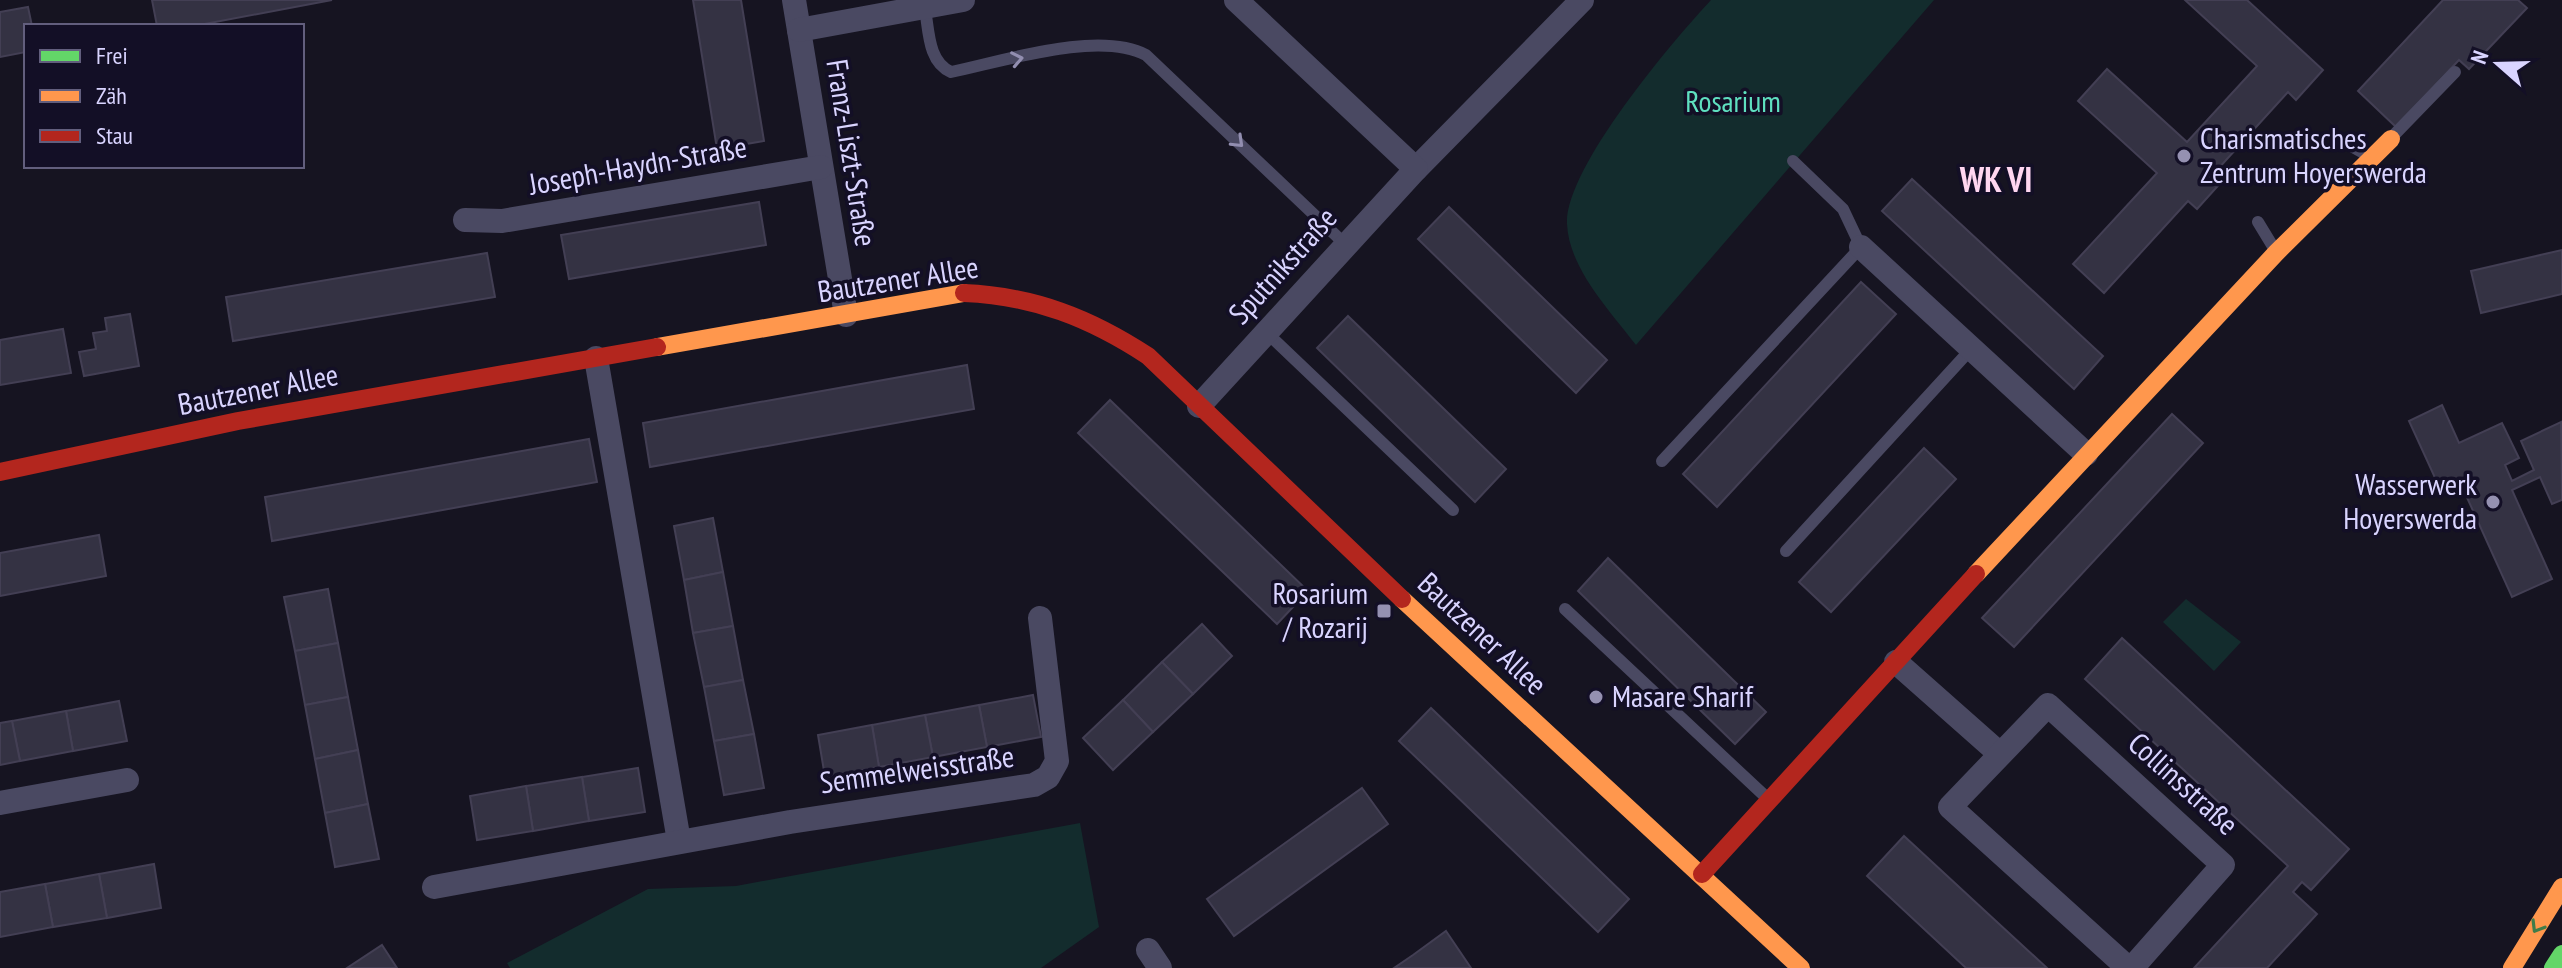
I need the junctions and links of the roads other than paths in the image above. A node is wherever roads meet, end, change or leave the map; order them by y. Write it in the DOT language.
graph roads {
  1 [pos="794,0"];
  2 [pos="963,0"];
  3 [pos="1236,0"];
  4 [pos="1582,0"];
  5 [pos="925,9"];
  6 [pos="799,30"];
  7 [pos="2455,72"];
  8 [pos="2337,138"];
  9 [pos="2391,139"];
  10 [pos="2371,157"];
  11 [pos="1793,161"];
  12 [pos="821,167"];
  13 [pos="1416,169"];
  14 [pos="465,220"];
  15 [pos="2258,222"];
  16 [pos="1346,245"];
  17 [pos="1861,247"];
  18 [pos="2276,253"];
  19 [pos="846,315"];
  20 [pos="1266,332"];
  21 [pos="1972,348"];
  22 [pos="596,358"];
  23 [pos="1199,406"];
  24 [pos="2086,454"];
  25 [pos="1662,461"];
  26 [pos="0,472"];
  27 [pos="1453,510"];
  28 [pos="1786,551"];
  29 [pos="1565,609"];
  30 [pos="1040,618"];
  31 [pos="1896,662"];
  32 [pos="2000,754"];
  33 [pos="127,780"];
  34 [pos="1769,800"];
  35 [pos="0,803"];
  36 [pos="679,841"];
  37 [pos="1702,874"];
  38 [pos="434,887"];
  39 [pos="2562,887"];
  40 [pos="2562,954"];
  41 [pos="1799,967"];
  42 [pos="2130,968"];
  43 [pos="2512,968"];
  44 [pos="2553,968"];
  1 -- 6 [label="street, Franz-Liszt-Straße"];
  2 -- 5 [label="street"];
  3 -- 13 [label="street"];
  4 -- 13 [label="street, Sputnikstraße"];
  5 -- 6 [label="street"];
  5 -- 16 [label="lane, one-way"];
  6 -- 12 [label="street, Franz-Liszt-Straße"];
  7 -- 9 [label="lane"];
  8 -- 10 [label="lane"];
  9 -- 10 [label="street"];
  10 -- 18 [label="street"];
  11 -- 17 [label="lane"];
  12 -- 14 [label="street, Joseph-Haydn-Straße"];
  12 -- 19 [label="street, Franz-Liszt-Straße"];
  13 -- 16 [label="street, Sputnikstraße"];
  15 -- 18 [label="lane"];
  16 -- 20 [label="street, Sputnikstraße"];
  17 -- 21 [label="street"];
  17 -- 25 [label="lane"];
  18 -- 24 [label="street"];
  19 -- 22 [label="street, Bautzener Allee"];
  19 -- 23 [label="street, Bautzener Allee"];
  20 -- 23 [label="street, Sputnikstraße"];
  20 -- 27 [label="lane"];
  21 -- 24 [label="street"];
  21 -- 28 [label="lane"];
  22 -- 26 [label="street, Bautzener Allee"];
  22 -- 36 [label="street"];
  23 -- 37 [label="street, Bautzener Allee"];
  24 -- 31 [label="street"];
  29 -- 34 [label="lane"];
  30 -- 36 [label="street, Semmelweisstraße"];
  31 -- 32 [label="street"];
  31 -- 34 [label="street"];
  32 -- 42 [label="street, Collinsstraße"];
  32 -- 42 [label="street, Collinsstraße"];
  33 -- 35 [label="street"];
  34 -- 37 [label="street"];
  36 -- 38 [label="street, Semmelweisstraße"];
  37 -- 41 [label="street, Bautzener Allee"];
  39 -- 43 [label="street, one-way"];
  40 -- 44 [label="street"];
}
